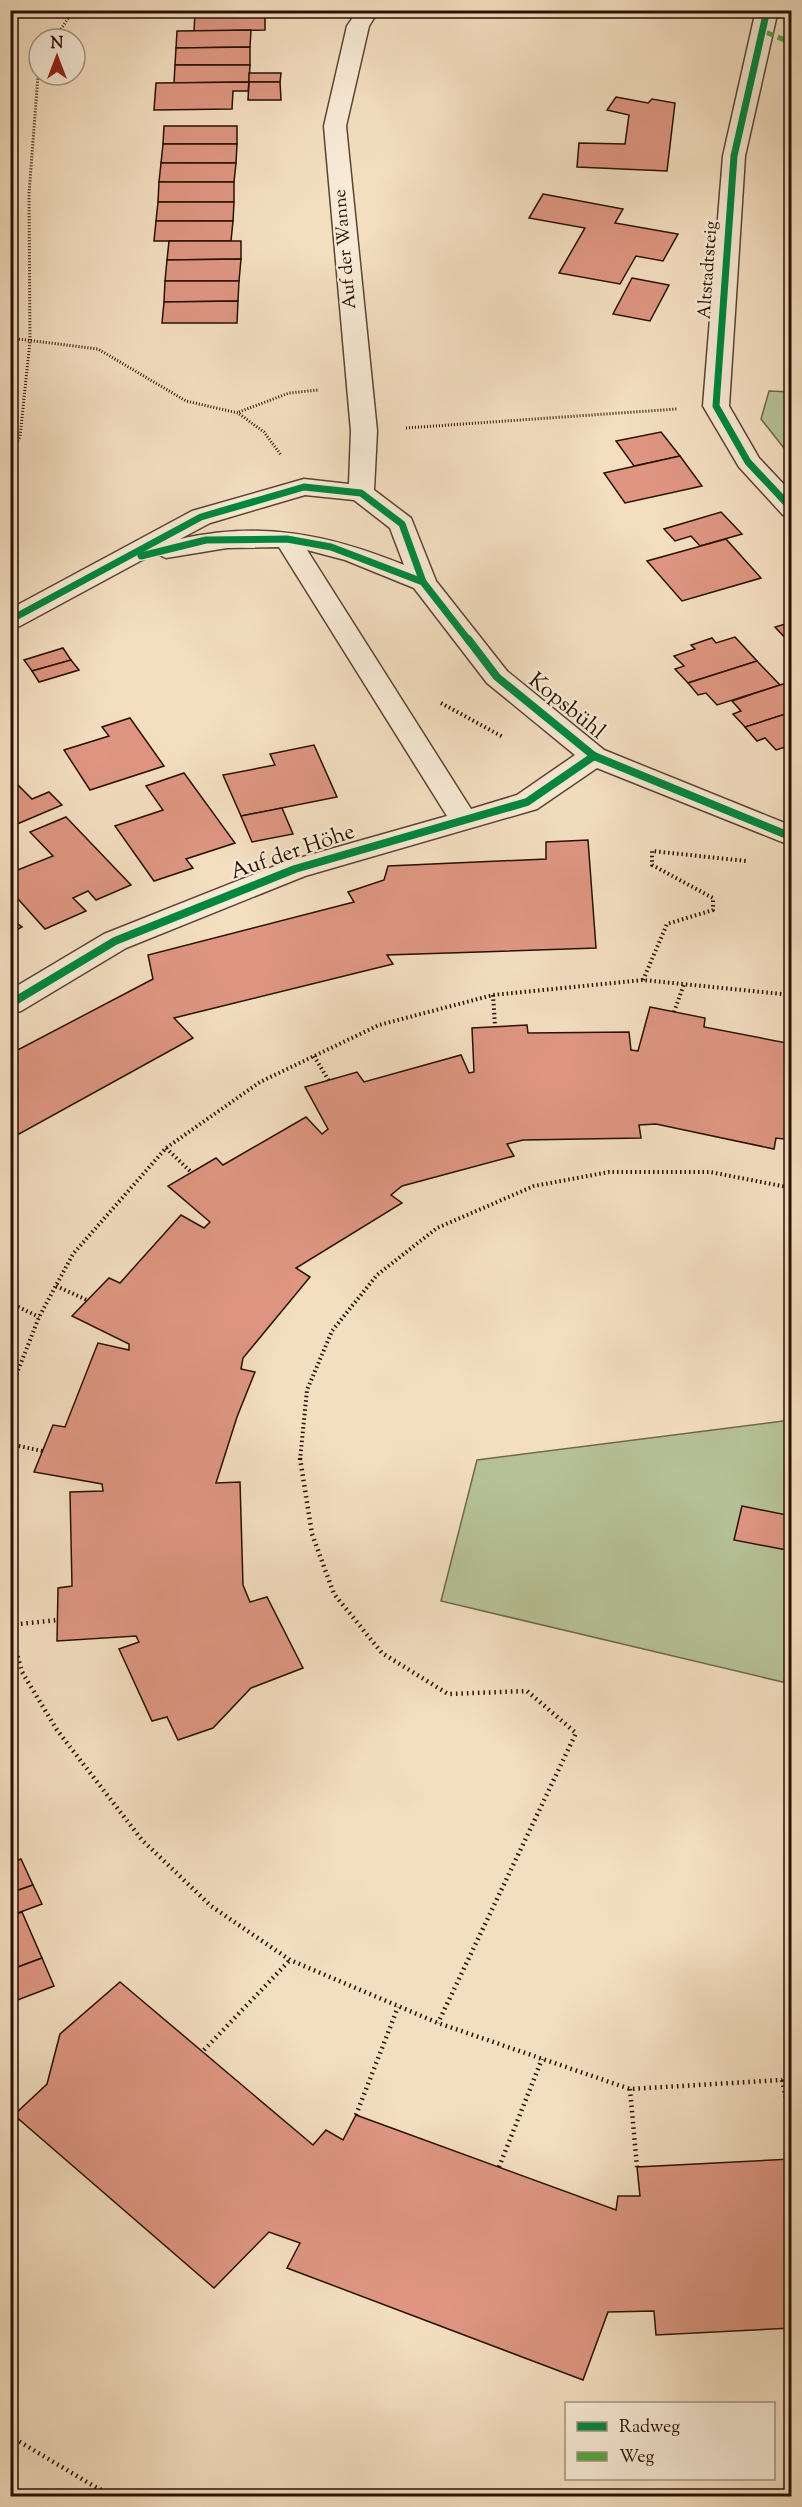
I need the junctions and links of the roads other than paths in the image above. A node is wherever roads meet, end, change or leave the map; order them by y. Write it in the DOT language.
graph roads {
  1 [pos="369,10"];
  2 [pos="767,10"];
  3 [pos="361,493"];
  4 [pos="792,509"];
  5 [pos="287,539"];
  6 [pos="120,561"];
  7 [pos="423,582"];
  8 [pos="10,620"];
  9 [pos="594,756"];
  10 [pos="464,820"];
  11 [pos="792,837"];
  12 [pos="10,1004"];
  1 -- 3 [label="street, Auf der Wanne"];
  2 -- 4 [label="street, Altstadtsteig"];
  3 -- 6 [label="street"];
  3 -- 7 [label="street, Kopsbühl"];
  5 -- 6 [label="street"];
  5 -- 7 [label="street"];
  5 -- 10 [label="street"];
  6 -- 8 [label="street"];
  7 -- 9 [label="street, Kopsbühl"];
  9 -- 10 [label="street, Auf der Höhe"];
  9 -- 11 [label="street, Kopsbühl"];
  10 -- 12 [label="street, Auf der Höhe"];
}
